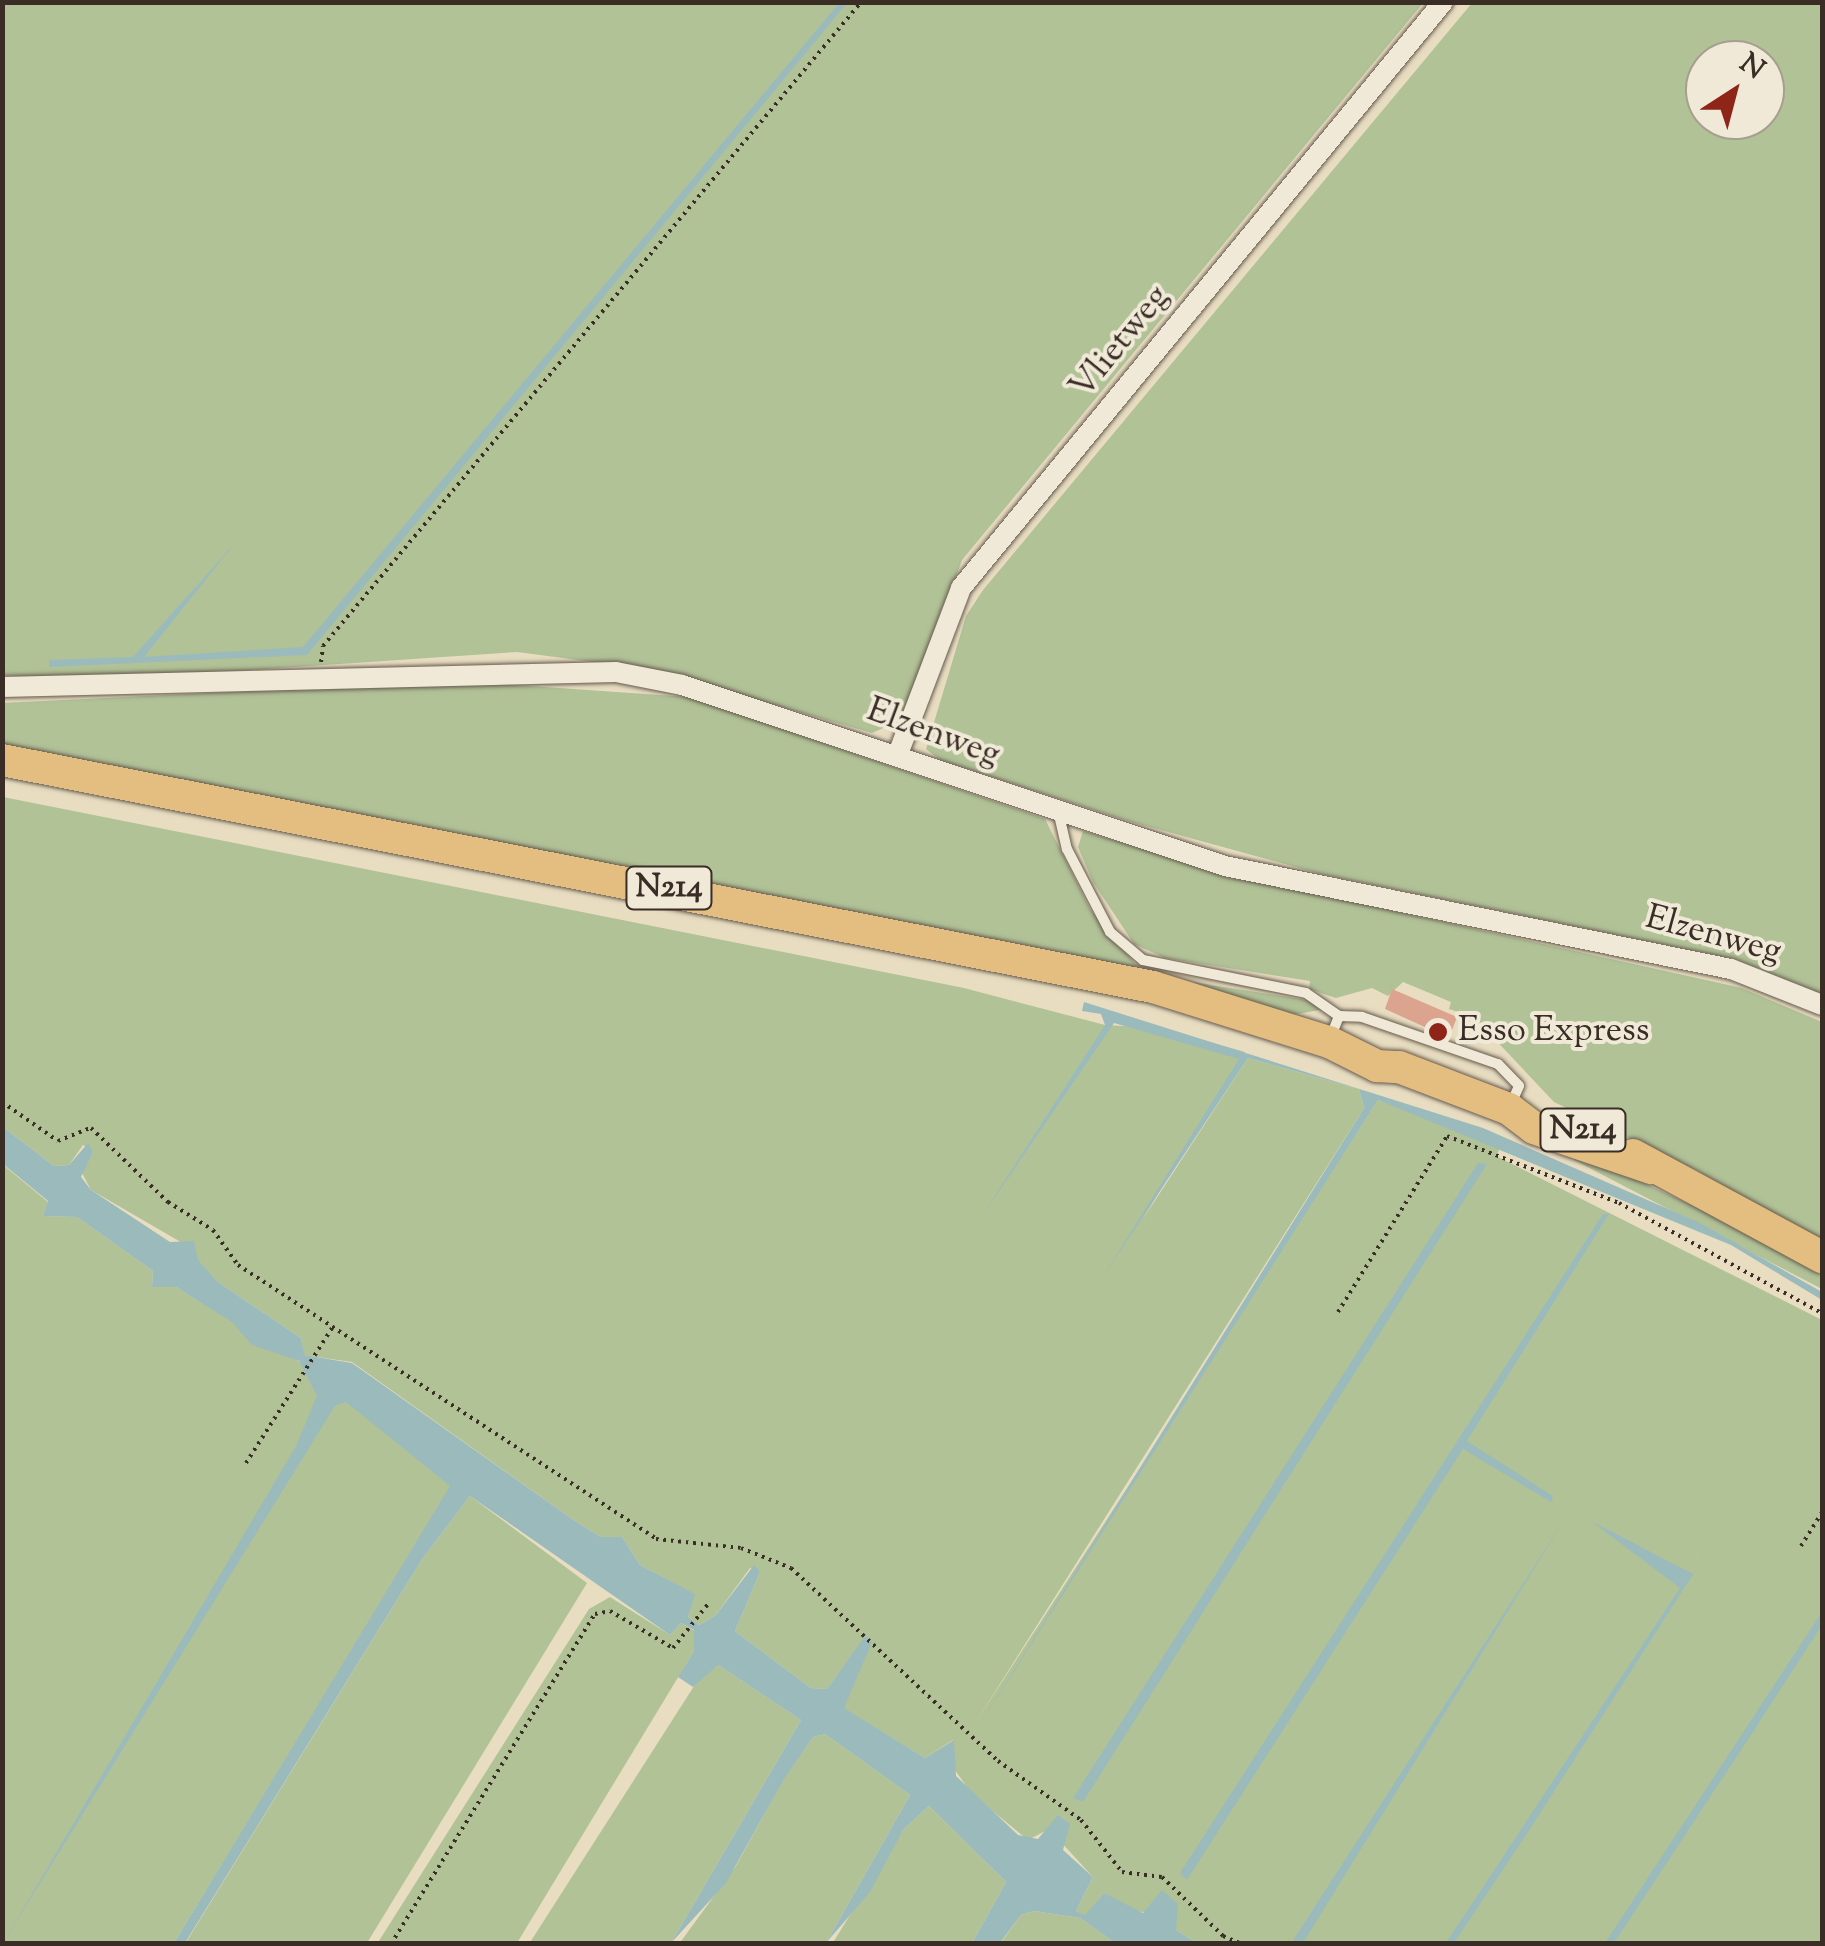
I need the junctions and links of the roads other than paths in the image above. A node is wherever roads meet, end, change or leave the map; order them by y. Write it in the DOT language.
graph roads {
  1 [pos="1444,2"];
  2 [pos="2,687"];
  3 [pos="898,754"];
  4 [pos="2,760"];
  5 [pos="1059,815"];
  6 [pos="1822,1005"];
  7 [pos="1334,1029"];
  8 [pos="1509,1109"];
  9 [pos="1822,1257"];
  1 -- 3 [label="street, Vlietweg"];
  2 -- 3 [label="street, Elzenweg"];
  3 -- 5 [label="street, Elzenweg"];
  4 -- 7 [label="main road, N214"];
  5 -- 6 [label="street, Elzenweg"];
  5 -- 7 [label="lane"];
  7 -- 8 [label="main road, N214"];
  7 -- 8 [label="lane"];
  8 -- 9 [label="main road, N214"];
}
